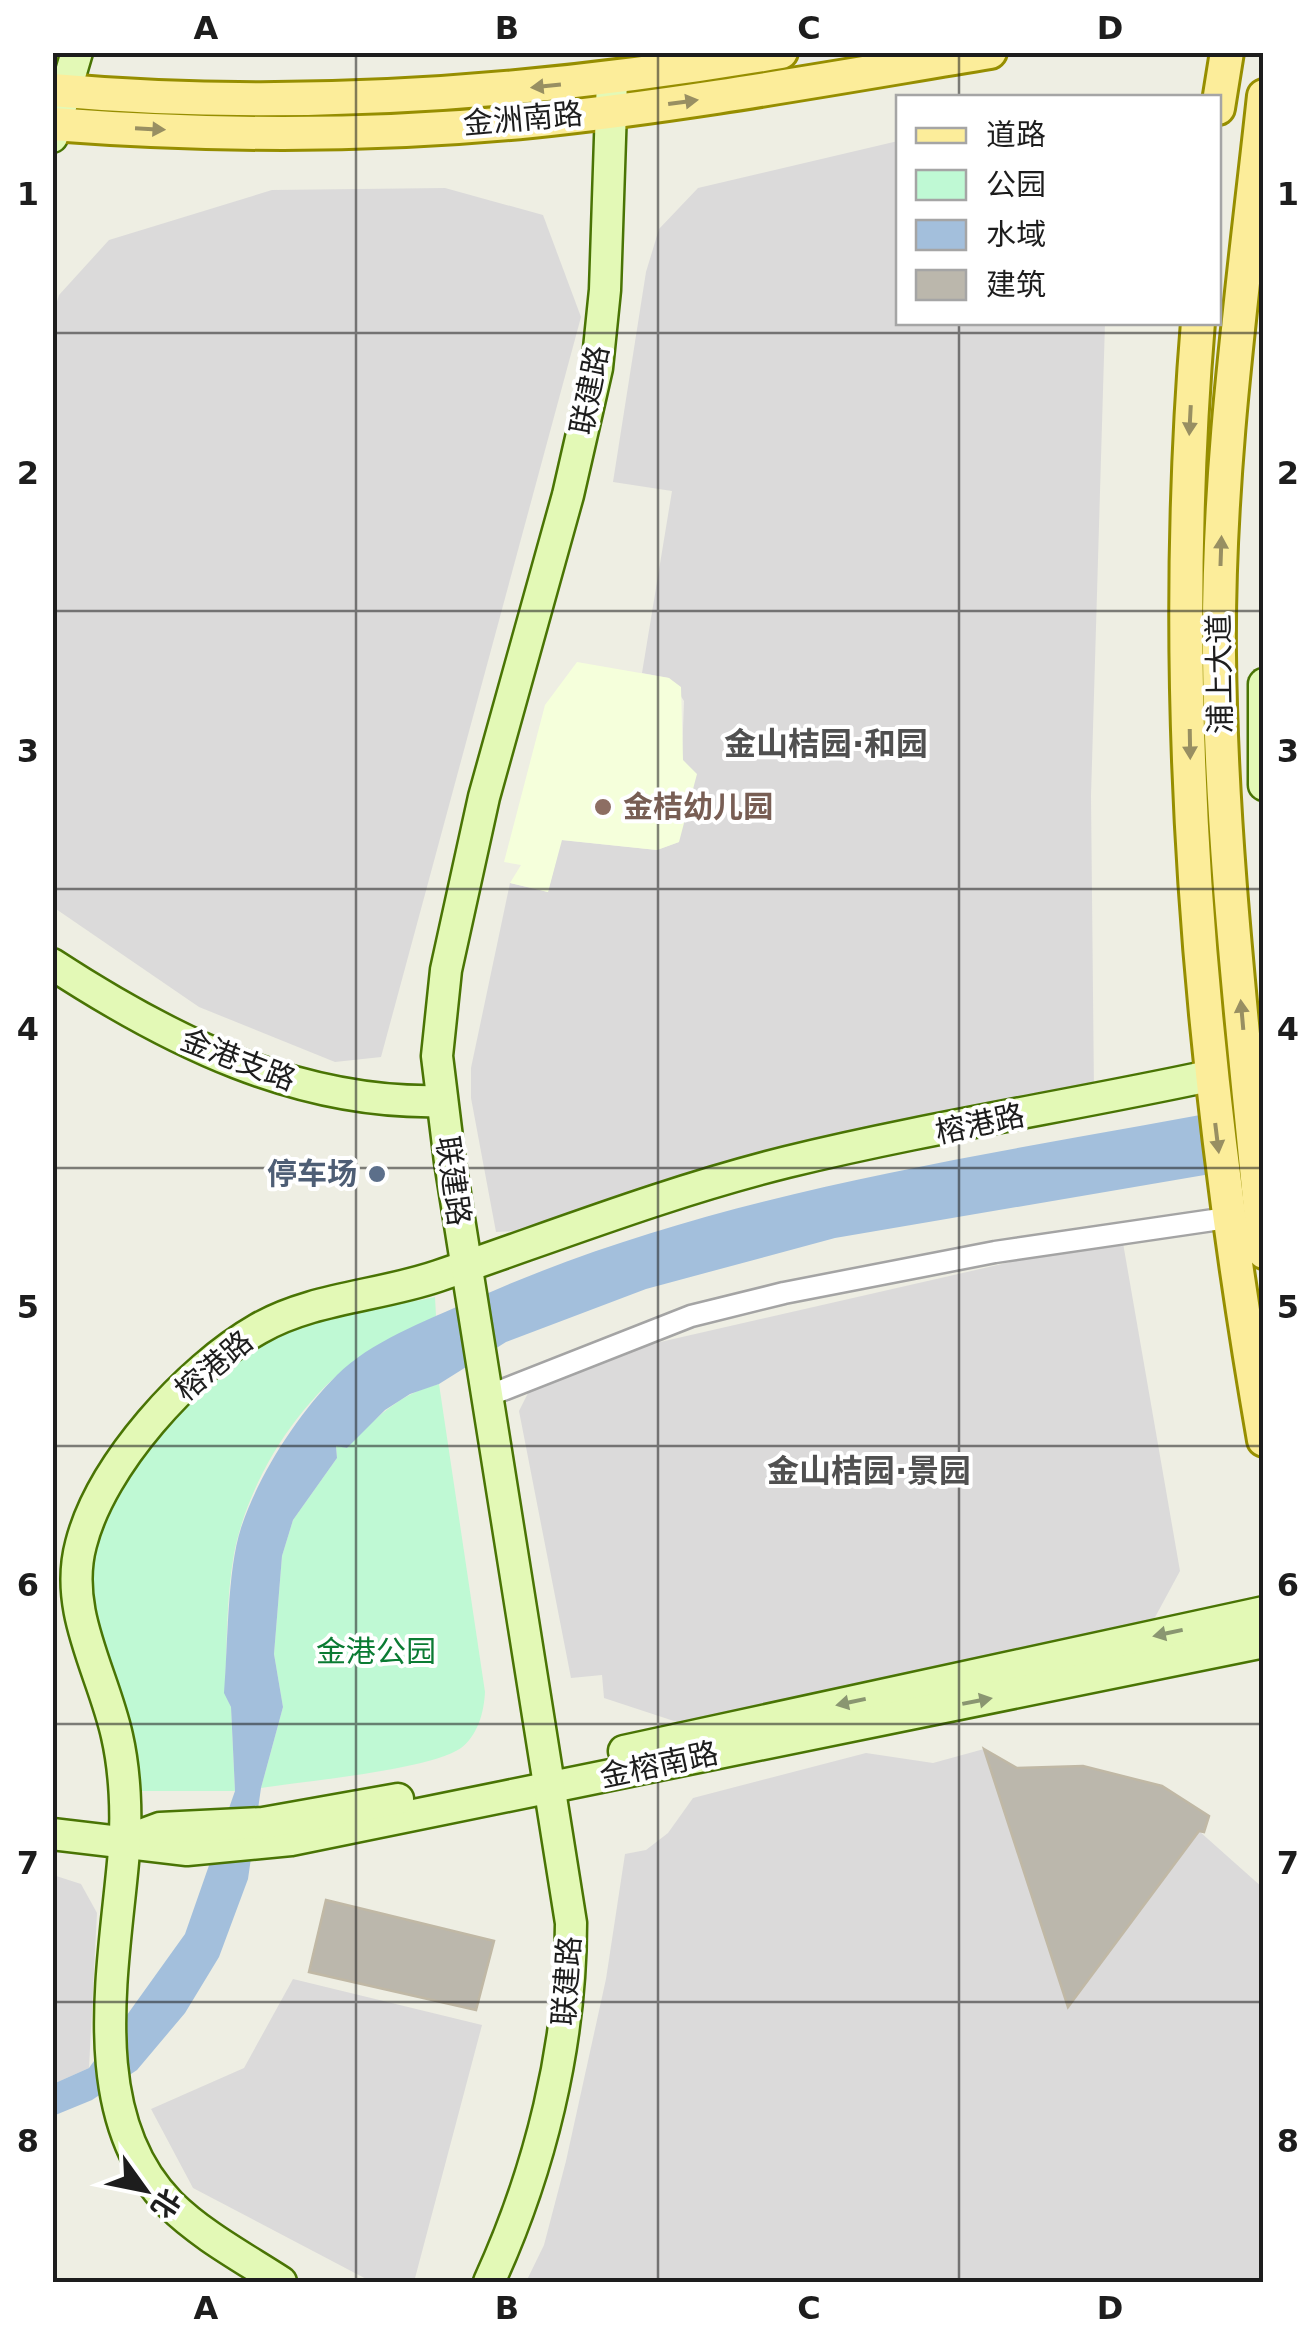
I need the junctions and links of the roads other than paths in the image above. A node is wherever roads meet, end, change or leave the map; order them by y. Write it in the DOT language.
graph roads {
  1 [pos="56,52"];
  2 [pos="77,52"];
  3 [pos="781,52"];
  4 [pos="990,52"];
  5 [pos="1227,52"];
  6 [pos="612,78"];
  7 [pos="57,82"];
  8 [pos="1220,95"];
  9 [pos="1264,96"];
  10 [pos="611,111"];
  11 [pos="54,128"];
  12 [pos="1198,325"];
  13 [pos="1264,684"];
  14 [pos="1264,785"];
  15 [pos="52,964"];
  16 [pos="1209,1076"];
  17 [pos="442,1101"];
  18 [pos="1227,1218"];
  19 [pos="1264,1252"];
  20 [pos="466,1266"];
  21 [pos="485,1397"];
  22 [pos="1264,1440"];
  23 [pos="1264,1612"];
  24 [pos="1264,1642"];
  25 [pos="547,1778"];
  26 [pos="52,1834"];
  27 [pos="125,1841"];
  28 [pos="281,2282"];
  29 [pos="489,2282"];
  1 -- 7 [label="street"];
  2 -- 7 [label="street"];
  3 -- 6 [label="main road, 金洲南路"];
  10 -- 4 [label="main road, 金洲南路, one-way"];
  5 -- 8 [label="main road"];
  6 -- 7 [label="main road, 金洲南路, one-way"];
  6 -- 10 [label="street, 联建路"];
  7 -- 11 [label="street"];
  19 -- 9 [label="main road, 浦上大道, one-way"];
  11 -- 10 [label="main road, 金洲南路, one-way"];
  10 -- 17 [label="street, 联建路"];
  12 -- 16 [label="main road, 浦上大道, one-way"];
  13 -- 14 [label="street"];
  15 -- 17 [label="street, 金港支路"];
  16 -- 18 [label="main road, 浦上大道, one-way"];
  16 -- 20 [label="street, 榕港路"];
  17 -- 20 [label="street, 联建路"];
  18 -- 21 [label="street"];
  18 -- 22 [label="main road, 浦上大道"];
  20 -- 21 [label="street, 联建路"];
  20 -- 27 [label="street, 榕港路"];
  21 -- 25 [label="street, 联建路"];
  23 -- 25 [label="street, one-way"];
  25 -- 24 [label="street, 金榕南路, one-way"];
  25 -- 27 [label="street, 金榕南路"];
  25 -- 29 [label="street, 联建路"];
  26 -- 27 [label="street, 金榕南路"];
  27 -- 28 [label="street, 榕港路"];
}
